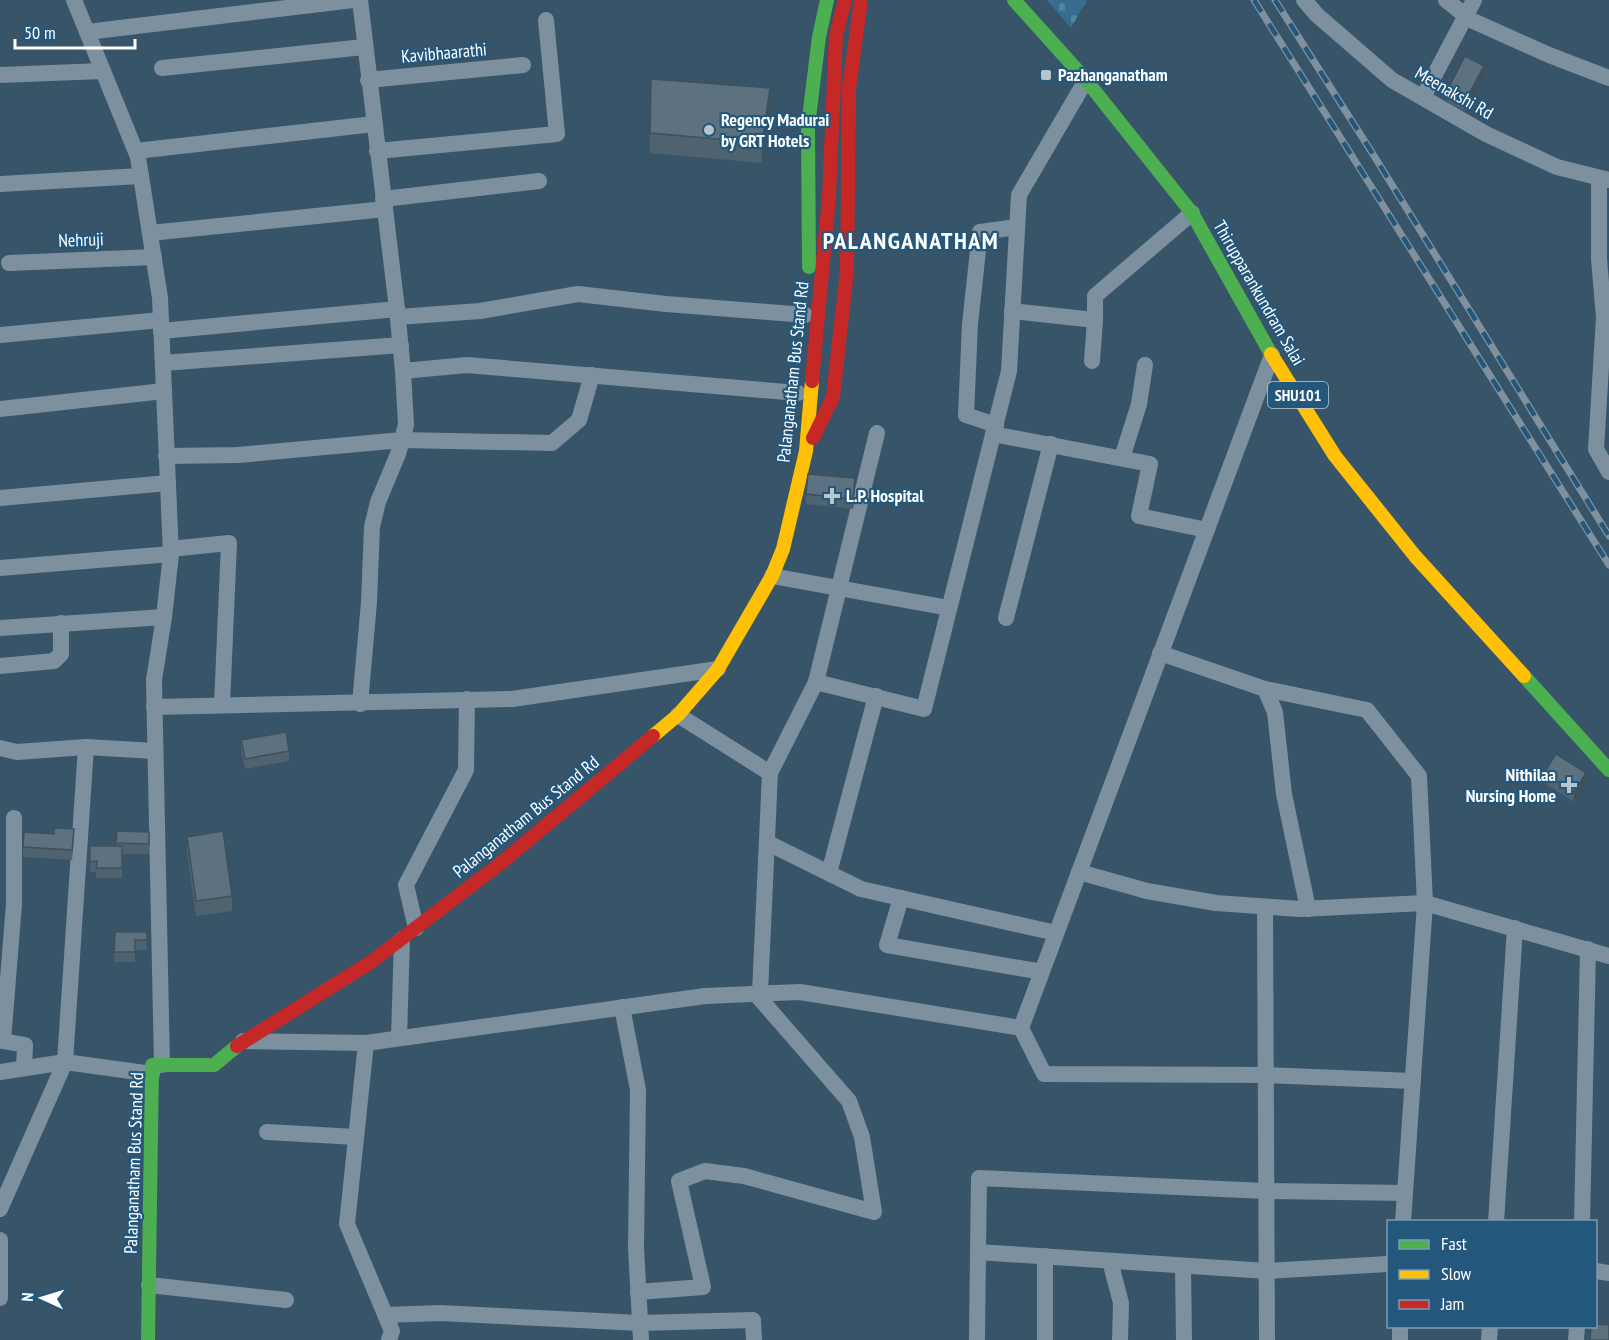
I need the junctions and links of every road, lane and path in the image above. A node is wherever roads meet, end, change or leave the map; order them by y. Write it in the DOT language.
graph roads {
  1 [pos="74,0"];
  2 [pos="353,0"];
  3 [pos="360,0"];
  4 [pos="827,0"];
  5 [pos="845,0"];
  6 [pos="861,0"];
  7 [pos="1014,0"];
  8 [pos="1304,0"];
  9 [pos="1446,0"];
  10 [pos="1474,0"];
  11 [pos="1466,16"];
  12 [pos="546,20"];
  13 [pos="87,32"];
  14 [pos="364,46"];
  15 [pos="523,65"];
  16 [pos="162,68"];
  17 [pos="103,71"];
  18 [pos="0,75"];
  19 [pos="1609,78"];
  20 [pos="368,80"];
  21 [pos="1086,80"];
  22 [pos="1422,97"];
  23 [pos="374,124"];
  24 [pos="377,151"];
  25 [pos="137,154"];
  26 [pos="141,176"];
  27 [pos="119,177"];
  28 [pos="1604,179"];
  29 [pos="538,181"];
  30 [pos="0,184"];
  31 [pos="384,204"];
  32 [pos="1192,213"];
  33 [pos="1017,227"];
  34 [pos="150,233"];
  35 [pos="154,256"];
  36 [pos="9,263"];
  37 [pos="1012,311"];
  38 [pos="398,313"];
  39 [pos="805,315"];
  40 [pos="1095,320"];
  41 [pos="161,325"];
  42 [pos="0,335"];
  43 [pos="401,345"];
  44 [pos="1272,355"];
  45 [pos="1092,361"];
  46 [pos="163,363"];
  47 [pos="1145,365"];
  48 [pos="404,371"];
  49 [pos="592,375"];
  50 [pos="164,391"];
  51 [pos="798,393"];
  52 [pos="0,409"];
  53 [pos="994,430"];
  54 [pos="877,433"];
  55 [pos="402,440"];
  56 [pos="1051,444"];
  57 [pos="806,451"];
  58 [pos="166,456"];
  59 [pos="1122,458"];
  60 [pos="1609,472"];
  61 [pos="168,483"];
  62 [pos="0,498"];
  63 [pos="1207,530"];
  64 [pos="171,551"];
  65 [pos="0,568"];
  66 [pos="772,576"];
  67 [pos="839,587"];
  68 [pos="949,608"];
  69 [pos="164,617"];
  70 [pos="1006,618"];
  71 [pos="61,623"];
  72 [pos="0,628"];
  73 [pos="1161,653"];
  74 [pos="0,666"];
  75 [pos="718,669"];
  76 [pos="816,682"];
  77 [pos="1265,689"];
  78 [pos="876,696"];
  79 [pos="467,699"];
  80 [pos="360,704"];
  81 [pos="222,705"];
  82 [pos="154,707"];
  83 [pos="678,715"];
  84 [pos="0,747"];
  85 [pos="86,747"];
  86 [pos="155,751"];
  87 [pos="1609,770"];
  88 [pos="770,773"];
  89 [pos="14,818"];
  90 [pos="768,843"];
  91 [pos="829,873"];
  92 [pos="1079,873"];
  93 [pos="901,898"];
  94 [pos="1425,903"];
  95 [pos="1265,907"];
  96 [pos="1308,909"];
  97 [pos="6,923"];
  98 [pos="416,928"];
  99 [pos="1515,928"];
  100 [pos="1056,933"];
  101 [pos="402,939"];
  102 [pos="1588,949"];
  103 [pos="1609,956"];
  104 [pos="1042,972"];
  105 [pos="758,993"];
  106 [pos="622,1008"];
  107 [pos="1021,1028"];
  108 [pos="399,1038"];
  109 [pos="243,1041"];
  110 [pos="366,1043"];
  111 [pos="65,1062"];
  112 [pos="24,1068"];
  113 [pos="157,1070"];
  114 [pos="0,1072"];
  115 [pos="1266,1075"];
  116 [pos="1413,1081"];
  117 [pos="267,1132"];
  118 [pos="356,1137"];
  119 [pos="1266,1191"];
  120 [pos="1405,1193"];
  121 [pos="0,1209"];
  122 [pos="1403,1220"];
  123 [pos="1496,1220"];
  124 [pos="1582,1220"];
  125 [pos="0,1240"];
  126 [pos="978,1252"];
  127 [pos="1045,1256"];
  128 [pos="1110,1261"];
  129 [pos="1387,1264"];
  130 [pos="1183,1266"];
  131 [pos="1267,1271"];
  132 [pos="149,1285"];
  133 [pos="638,1292"];
  134 [pos="0,1298"];
  135 [pos="286,1299"];
  136 [pos="385,1315"];
  137 [pos="640,1323"];
  138 [pos="148,1340"];
  139 [pos="389,1340"];
  140 [pos="641,1340"];
  141 [pos="754,1340"];
  142 [pos="977,1340"];
  143 [pos="1045,1340"];
  144 [pos="1120,1340"];
  145 [pos="1184,1340"];
  146 [pos="1267,1340"];
  1 -- 13 [label="street"];
  2 -- 13 [label="street"];
  3 -- 14 [label="street"];
  4 -- 39 [label="street"];
  5 -- 57 [label="street, Palanganatham Bus Stand Rd"];
  6 -- 57 [label="street"];
  7 -- 21 [label="street, Thirupparankundram Salai / SHU101"];
  8 -- 22 [label="street, Meenakshi Rd"];
  9 -- 11 [label="street"];
  10 -- 11 [label="street"];
  11 -- 19 [label="street"];
  11 -- 22 [label="street"];
  12 -- 24 [label="street"];
  13 -- 17 [label="street"];
  14 -- 16 [label="street"];
  14 -- 20 [label="street"];
  15 -- 20 [label="street, Kavibhaarathi"];
  17 -- 18 [label="street"];
  17 -- 25 [label="street"];
  20 -- 23 [label="street"];
  21 -- 32 [label="street, Thirupparankundram Salai / SHU101"];
  21 -- 33 [label="street"];
  22 -- 28 [label="street, Meenakshi Rd"];
  23 -- 24 [label="street"];
  23 -- 25 [label="street"];
  24 -- 31 [label="street"];
  25 -- 26 [label="street"];
  25 -- 27 [label="street"];
  26 -- 27 [label="street"];
  26 -- 34 [label="street"];
  27 -- 30 [label="street"];
  28 -- 60 [label="street"];
  29 -- 31 [label="street"];
  31 -- 34 [label="street"];
  31 -- 38 [label="street"];
  32 -- 40 [label="street"];
  32 -- 44 [label="street, Thirupparankundram Salai / SHU101"];
  33 -- 37 [label="street"];
  33 -- 53 [label="street"];
  34 -- 35 [label="street"];
  35 -- 36 [label="street, Nehruji"];
  35 -- 41 [label="street"];
  37 -- 40 [label="street"];
  37 -- 53 [label="street"];
  38 -- 39 [label="street"];
  38 -- 41 [label="street"];
  38 -- 43 [label="street"];
  39 -- 51 [label="street"];
  40 -- 45 [label="street"];
  41 -- 42 [label="street"];
  41 -- 46 [label="street"];
  43 -- 46 [label="street"];
  43 -- 48 [label="street"];
  44 -- 63 [label="street"];
  44 -- 87 [label="street, Thirupparankundram Salai / SHU101"];
  46 -- 50 [label="street"];
  47 -- 59 [label="street"];
  48 -- 49 [label="street"];
  48 -- 55 [label="street"];
  49 -- 51 [label="street"];
  49 -- 55 [label="street"];
  50 -- 52 [label="street"];
  50 -- 58 [label="street"];
  51 -- 57 [label="street"];
  53 -- 56 [label="street"];
  53 -- 68 [label="street"];
  54 -- 67 [label="street"];
  55 -- 58 [label="street"];
  55 -- 80 [label="street"];
  56 -- 59 [label="street"];
  56 -- 70 [label="street"];
  57 -- 66 [label="street, Palanganatham Bus Stand Rd"];
  58 -- 61 [label="street"];
  59 -- 63 [label="street"];
  61 -- 62 [label="street"];
  61 -- 64 [label="street"];
  63 -- 73 [label="street"];
  64 -- 65 [label="street"];
  64 -- 69 [label="street"];
  64 -- 81 [label="street"];
  66 -- 67 [label="street"];
  66 -- 75 [label="street, Palanganatham Bus Stand Rd"];
  67 -- 68 [label="street"];
  67 -- 76 [label="street"];
  68 -- 78 [label="street"];
  69 -- 71 [label="street"];
  69 -- 82 [label="street"];
  71 -- 72 [label="street"];
  71 -- 74 [label="street"];
  73 -- 77 [label="street"];
  73 -- 92 [label="street"];
  75 -- 79 [label="street"];
  75 -- 83 [label="street, Palanganatham Bus Stand Rd"];
  76 -- 78 [label="street"];
  76 -- 88 [label="street"];
  77 -- 94 [label="street"];
  77 -- 96 [label="street"];
  78 -- 91 [label="street"];
  79 -- 80 [label="street"];
  79 -- 98 [label="street"];
  80 -- 81 [label="street"];
  81 -- 82 [label="street"];
  82 -- 86 [label="street"];
  83 -- 88 [label="street"];
  83 -- 98 [label="street, Palanganatham Bus Stand Rd"];
  84 -- 85 [label="street"];
  85 -- 86 [label="street"];
  85 -- 111 [label="street"];
  86 -- 113 [label="street"];
  88 -- 90 [label="street"];
  89 -- 97 [label="street"];
  90 -- 91 [label="street"];
  90 -- 105 [label="street"];
  91 -- 93 [label="street"];
  92 -- 95 [label="street"];
  92 -- 100 [label="street"];
  93 -- 100 [label="street"];
  93 -- 104 [label="street"];
  94 -- 96 [label="street"];
  94 -- 99 [label="street"];
  94 -- 116 [label="street"];
  95 -- 96 [label="street"];
  95 -- 115 [label="street"];
  97 -- 112 [label="street"];
  98 -- 101 [label="street, Palanganatham Bus Stand Rd"];
  99 -- 102 [label="street"];
  99 -- 123 [label="street"];
  100 -- 104 [label="street"];
  101 -- 108 [label="street"];
  101 -- 109 [label="street, Palanganatham Bus Stand Rd"];
  102 -- 103 [label="street"];
  102 -- 124 [label="street"];
  104 -- 107 [label="street"];
  105 -- 106 [label="street"];
  105 -- 107 [label="street"];
  105 -- 133 [label="street"];
  106 -- 108 [label="street"];
  106 -- 133 [label="street"];
  107 -- 115 [label="street"];
  108 -- 110 [label="street"];
  109 -- 110 [label="street"];
  109 -- 113 [label="street, Palanganatham Bus Stand Rd"];
  110 -- 118 [label="street"];
  111 -- 112 [label="street"];
  111 -- 113 [label="street"];
  111 -- 121 [label="street"];
  112 -- 114 [label="street"];
  113 -- 132 [label="street, Palanganatham Bus Stand Rd"];
  115 -- 116 [label="street"];
  115 -- 119 [label="street"];
  116 -- 120 [label="street"];
  117 -- 118 [label="street"];
  118 -- 136 [label="street"];
  119 -- 120 [label="street"];
  119 -- 126 [label="street"];
  119 -- 131 [label="street"];
  120 -- 122 [label="street"];
  125 -- 134 [label="street"];
  126 -- 127 [label="street"];
  126 -- 142 [label="street"];
  127 -- 128 [label="street"];
  127 -- 143 [label="street"];
  128 -- 130 [label="street"];
  128 -- 144 [label="street"];
  129 -- 131 [label="street"];
  130 -- 131 [label="street"];
  130 -- 145 [label="street"];
  131 -- 146 [label="street"];
  132 -- 135 [label="street"];
  132 -- 138 [label="street, Palanganatham Bus Stand Rd"];
  133 -- 137 [label="street"];
  136 -- 137 [label="street"];
  136 -- 139 [label="street"];
  137 -- 140 [label="street"];
  137 -- 141 [label="street"];
}
